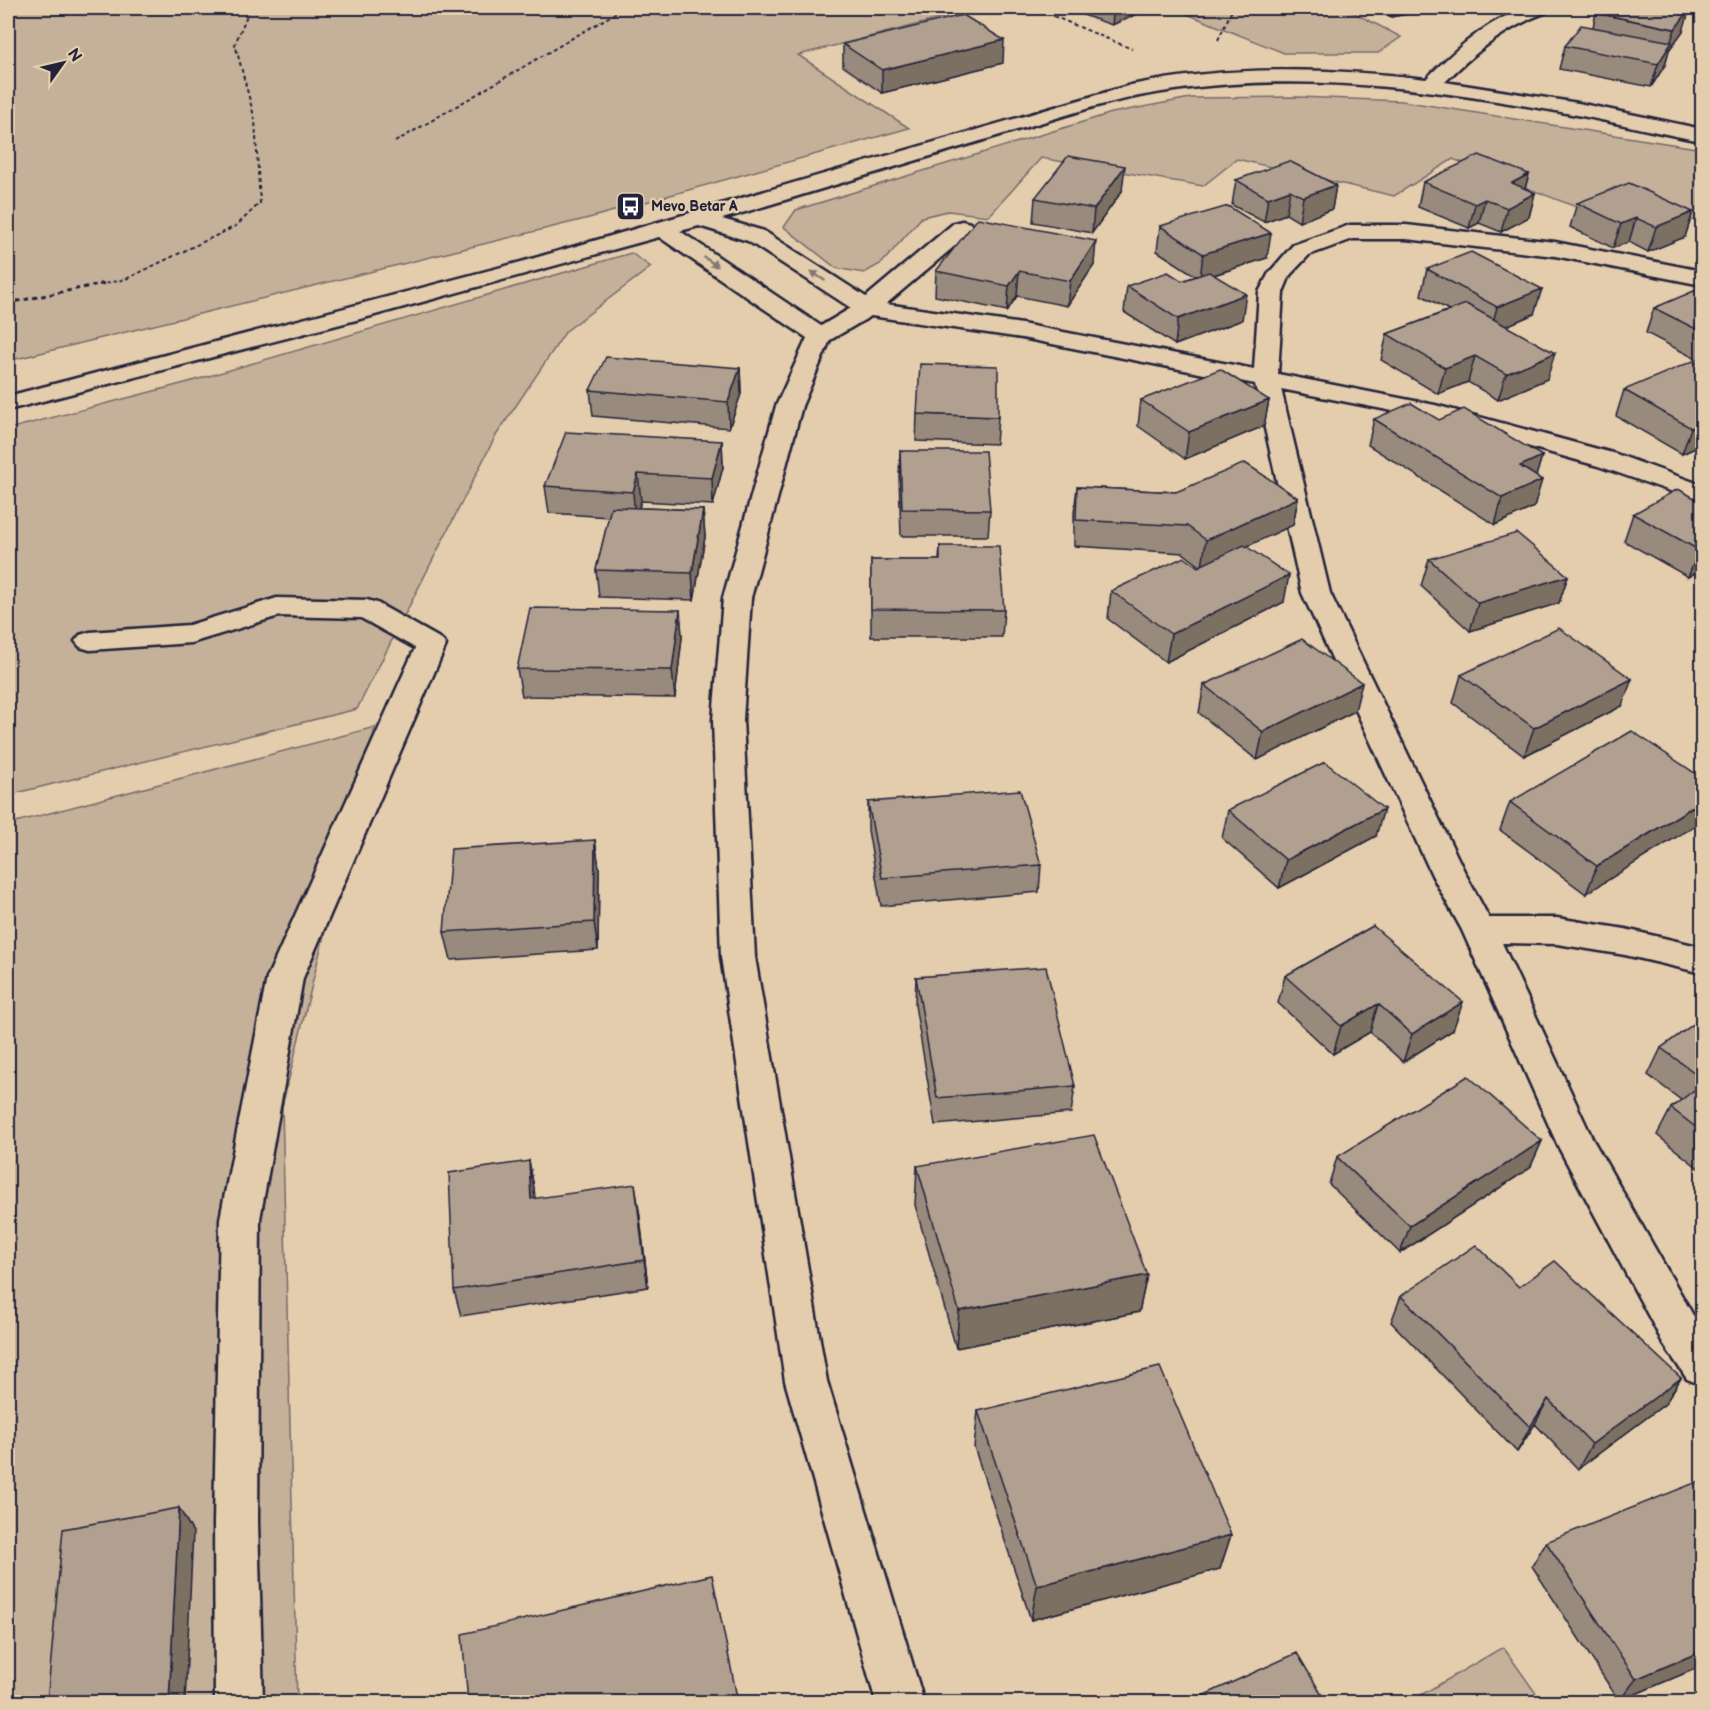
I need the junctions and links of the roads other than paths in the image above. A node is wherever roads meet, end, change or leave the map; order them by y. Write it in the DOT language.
graph roads {
  1 [pos="1541,8"];
  2 [pos="1431,85"];
  3 [pos="1702,135"];
  4 [pos="700,219"];
  5 [pos="962,228"];
  6 [pos="662,229"];
  7 [pos="1702,278"];
  8 [pos="867,308"];
  9 [pos="820,336"];
  10 [pos="1266,377"];
  11 [pos="8,403"];
  12 [pos="1702,494"];
  13 [pos="90,641"];
  14 [pos="1479,930"];
  15 [pos="1702,960"];
  16 [pos="1702,1366"];
  17 [pos="239,1702"];
  18 [pos="900,1702"];
  1 -- 2 [label="street"];
  2 -- 3 [label="street"];
  2 -- 4 [label="street"];
  4 -- 6 [label="street"];
  8 -- 4 [label="street, one-way"];
  5 -- 8 [label="street"];
  6 -- 9 [label="street, one-way"];
  6 -- 11 [label="street"];
  7 -- 10 [label="street"];
  8 -- 9 [label="street"];
  8 -- 10 [label="street"];
  9 -- 18 [label="street"];
  10 -- 12 [label="street"];
  10 -- 14 [label="street"];
  13 -- 17 [label="street"];
  14 -- 15 [label="street"];
  14 -- 16 [label="street"];
}
